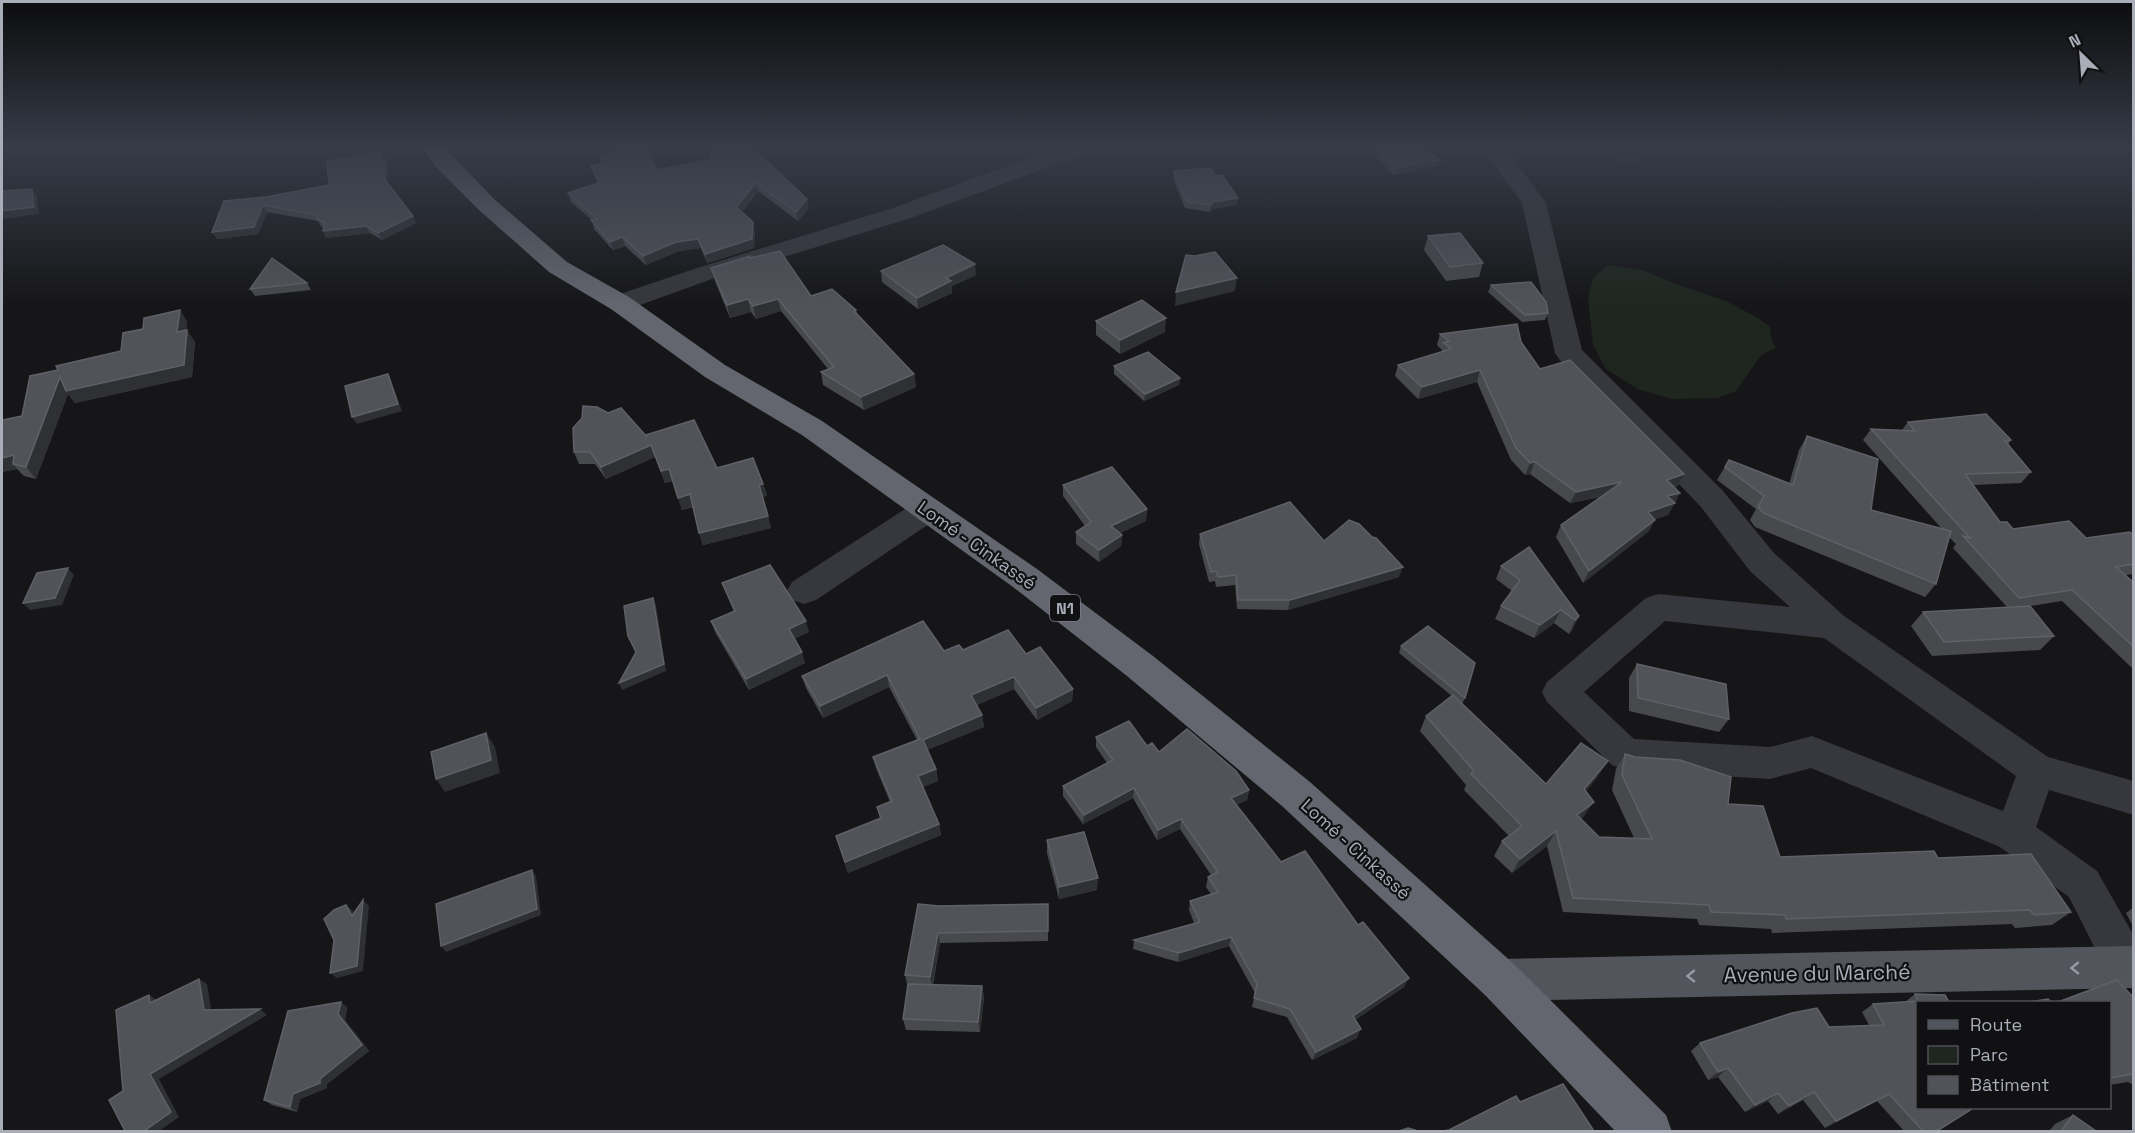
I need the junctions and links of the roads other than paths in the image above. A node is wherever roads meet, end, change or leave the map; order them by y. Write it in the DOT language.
graph roads {
  1 [pos="482,200"];
  2 [pos="938,200"];
  3 [pos="1532,200"];
  4 [pos="620,303"];
  5 [pos="927,510"];
  6 [pos="804,591"];
  7 [pos="1832,625"];
  8 [pos="2037,770"];
  9 [pos="2133,798"];
  10 [pos="2014,834"];
  11 [pos="2130,967"];
  12 [pos="1500,980"];
  13 [pos="1649,1131"];
  1 -- 4 [label="highway, Lomé - Cinkassé / N1"];
  2 -- 4 [label="street"];
  3 -- 7 [label="street"];
  4 -- 5 [label="highway, Lomé - Cinkassé / N1"];
  5 -- 6 [label="street"];
  5 -- 12 [label="highway, Lomé - Cinkassé / N1"];
  7 -- 8 [label="street"];
  7 -- 10 [label="street"];
  8 -- 9 [label="street"];
  8 -- 10 [label="street"];
  10 -- 11 [label="street"];
  11 -- 12 [label="main road, Avenue du Marché, one-way"];
  12 -- 13 [label="highway, Lomé - Cinkassé / N1"];
}
